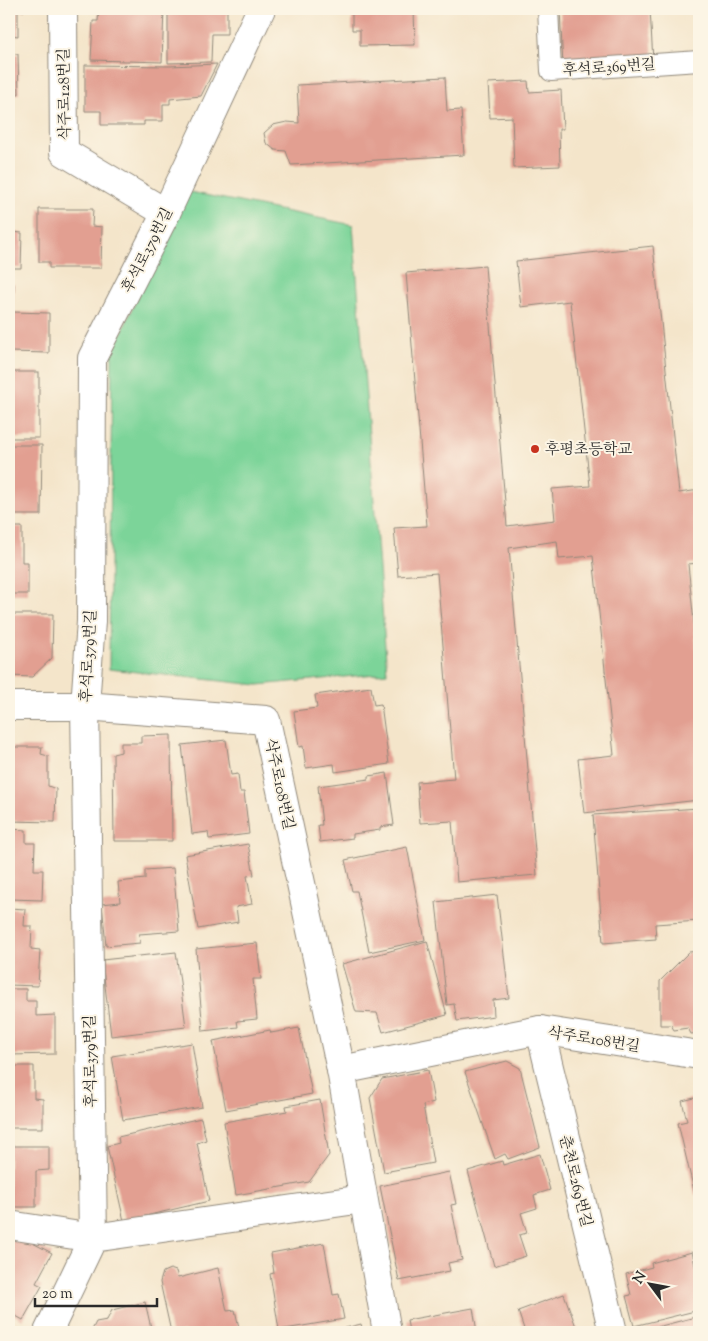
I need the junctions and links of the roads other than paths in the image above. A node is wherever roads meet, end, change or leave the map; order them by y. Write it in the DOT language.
graph roads {
  1 [pos="63,9"];
  2 [pos="261,9"];
  3 [pos="548,9"];
  4 [pos="699,61"];
  5 [pos="166,213"];
  6 [pos="9,706"];
  7 [pos="85,706"];
  8 [pos="540,1030"];
  9 [pos="699,1055"];
  10 [pos="341,1070"];
  11 [pos="363,1198"];
  12 [pos="9,1226"];
  13 [pos="93,1238"];
  14 [pos="48,1332"];
  15 [pos="387,1332"];
  16 [pos="613,1332"];
  1 -- 5 [label="street, 삭주로128번길"];
  2 -- 5 [label="street, 후석로379번길"];
  3 -- 4 [label="lane, 후석로369번길"];
  5 -- 7 [label="street, 후석로379번길"];
  6 -- 7 [label="street, 삭주로108번길"];
  7 -- 10 [label="street, 삭주로108번길"];
  7 -- 13 [label="street, 후석로379번길"];
  8 -- 9 [label="street, 삭주로108번길"];
  8 -- 10 [label="street, 삭주로108번길"];
  8 -- 16 [label="street, 춘천로269번길"];
  10 -- 11 [label="street, 삭주로108번길"];
  11 -- 13 [label="street"];
  11 -- 15 [label="street, 삭주로108번길"];
  12 -- 13 [label="street"];
  13 -- 14 [label="street, 후석로379번길"];
}
